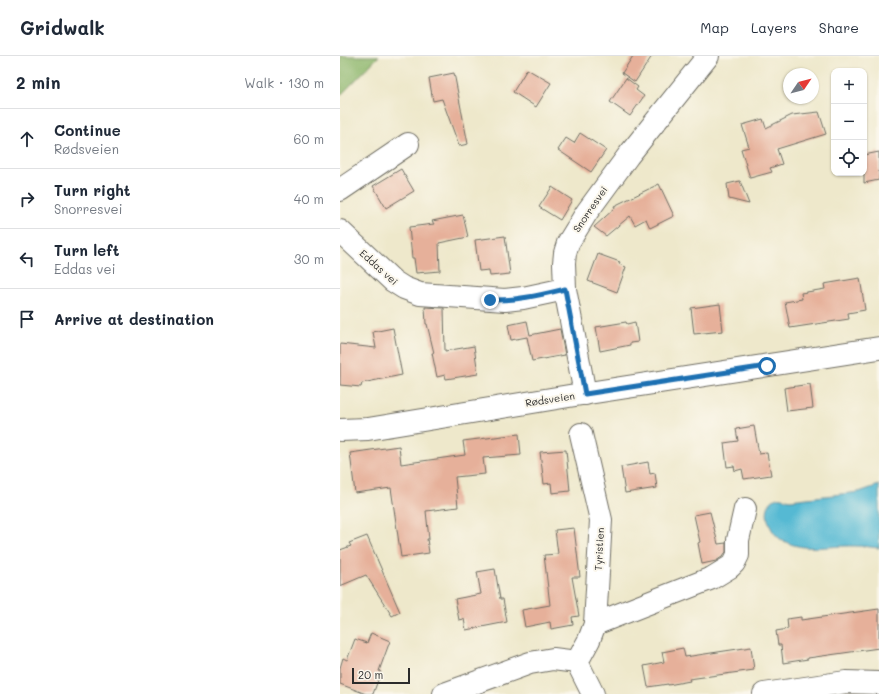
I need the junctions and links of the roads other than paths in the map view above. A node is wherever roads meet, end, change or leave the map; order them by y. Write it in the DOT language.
graph roads {
  1 [pos="708,56"];
  2 [pos="408,144"];
  3 [pos="340,190"];
  4 [pos="340,231"];
  5 [pos="565,289"];
  6 [pos="879,348"];
  7 [pos="585,394"];
  8 [pos="340,430"];
  9 [pos="581,434"];
  10 [pos="745,509"];
  11 [pos="595,624"];
  12 [pos="577,662"];
  13 [pos="879,683"];
  14 [pos="444,694"];
  15 [pos="593,694"];
  16 [pos="764,694"];
  1 -- 5 [label="street, Snorresvei"];
  2 -- 3 [label="street"];
  4 -- 5 [label="street, Eddas vei"];
  5 -- 7 [label="street, Snorresvei"];
  6 -- 7 [label="street, Rødsveien"];
  7 -- 8 [label="street, Rødsveien"];
  9 -- 11 [label="street, Tyristien"];
  10 -- 11 [label="street"];
  11 -- 12 [label="street, Tyristien"];
  12 -- 14 [label="street"];
  12 -- 15 [label="street"];
  13 -- 16 [label="street"];
}
